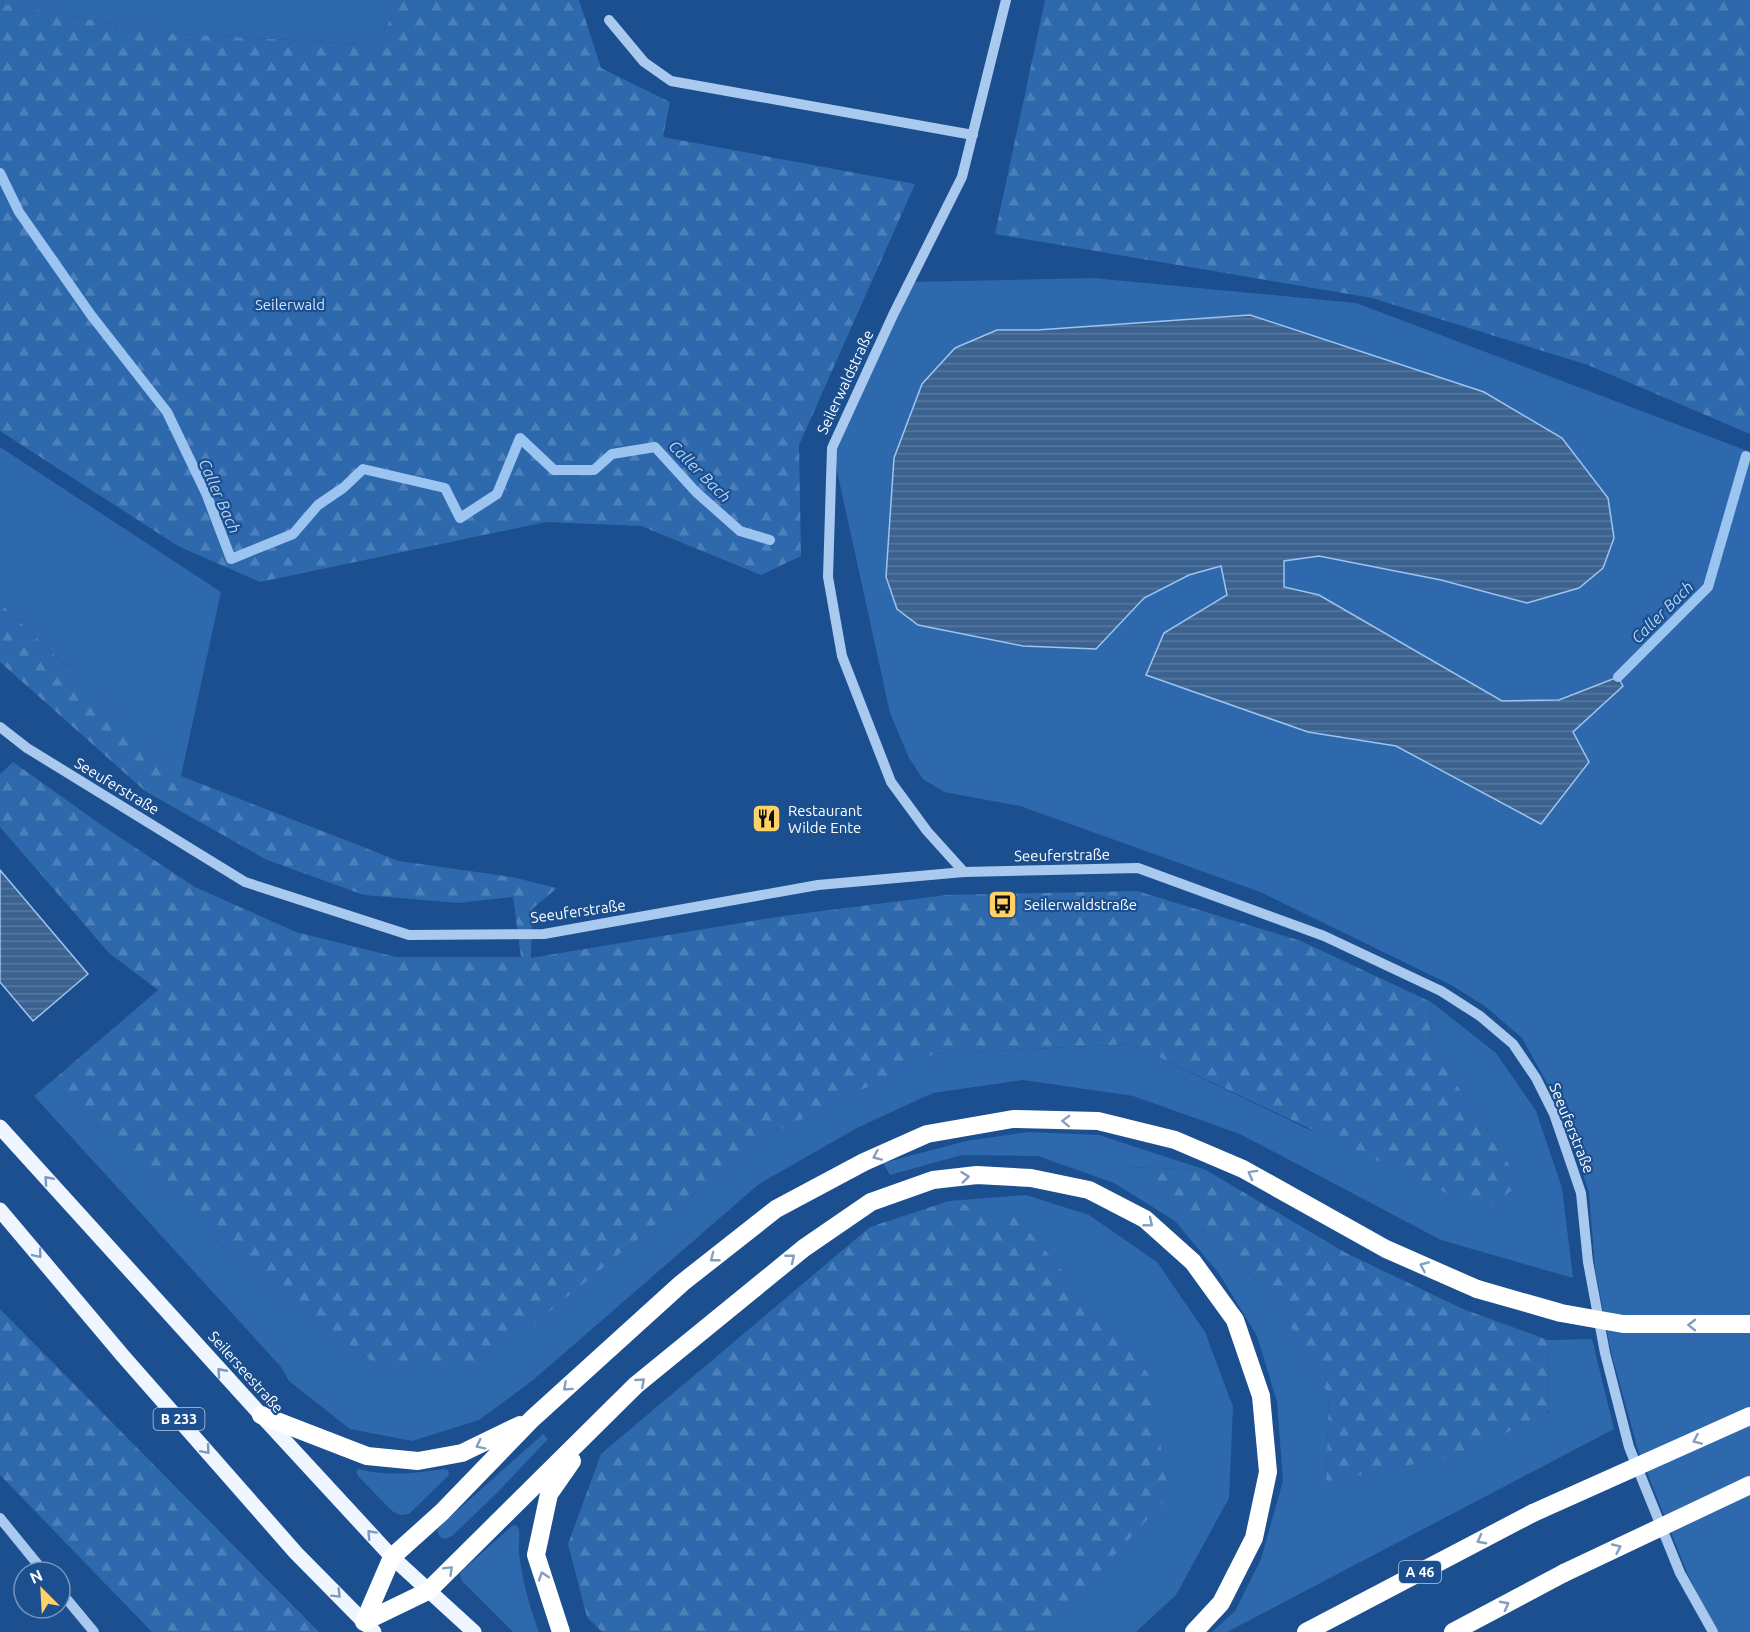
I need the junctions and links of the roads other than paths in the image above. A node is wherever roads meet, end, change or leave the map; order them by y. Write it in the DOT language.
graph roads {
  1 [pos="1006,0"];
  2 [pos="609,20"];
  3 [pos="973,135"];
  4 [pos="0,727"];
  5 [pos="964,872"];
  6 [pos="0,1127"];
  7 [pos="0,1210"];
  8 [pos="1750,1324"];
  9 [pos="261,1415"];
  10 [pos="1750,1416"];
  11 [pos="532,1419"];
  12 [pos="599,1423"];
  13 [pos="1750,1485"];
  14 [pos="0,1519"];
  15 [pos="392,1557"];
  16 [pos="34,1560"];
  17 [pos="428,1591"];
  18 [pos="72,1605"];
  19 [pos="369,1627"];
  20 [pos="94,1632"];
  21 [pos="474,1632"];
  22 [pos="561,1632"];
  23 [pos="1194,1632"];
  24 [pos="1306,1632"];
  25 [pos="1453,1632"];
  26 [pos="1713,1632"];
  1 -- 3 [label="street, Seilerwaldstraße"];
  2 -- 3 [label="street"];
  3 -- 5 [label="street, Seilerwaldstraße"];
  4 -- 5 [label="street, Seeuferstraße"];
  5 -- 26 [label="street, Seeuferstraße"];
  9 -- 6 [label="main road, Seilerseestraße, one-way"];
  7 -- 19 [label="main road, B 233, one-way"];
  8 -- 11 [label="highway, one-way, bridge"];
  11 -- 9 [label="highway, one-way"];
  15 -- 9 [label="main road, Seilerseestraße, one-way"];
  10 -- 24 [label="highway, A 46, one-way, bridge"];
  11 -- 15 [label="highway"];
  17 -- 12 [label="highway, one-way"];
  22 -- 12 [label="highway, one-way"];
  12 -- 23 [label="highway, one-way"];
  25 -- 13 [label="highway, one-way, bridge"];
  14 -- 16 [label="street"];
  15 -- 17 [label="main road, Seilerseestraße"];
  15 -- 19 [label="highway"];
  17 -- 19 [label="highway"];
  17 -- 21 [label="main road, Seilerseestraße"];
  18 -- 20 [label="street"];
}
